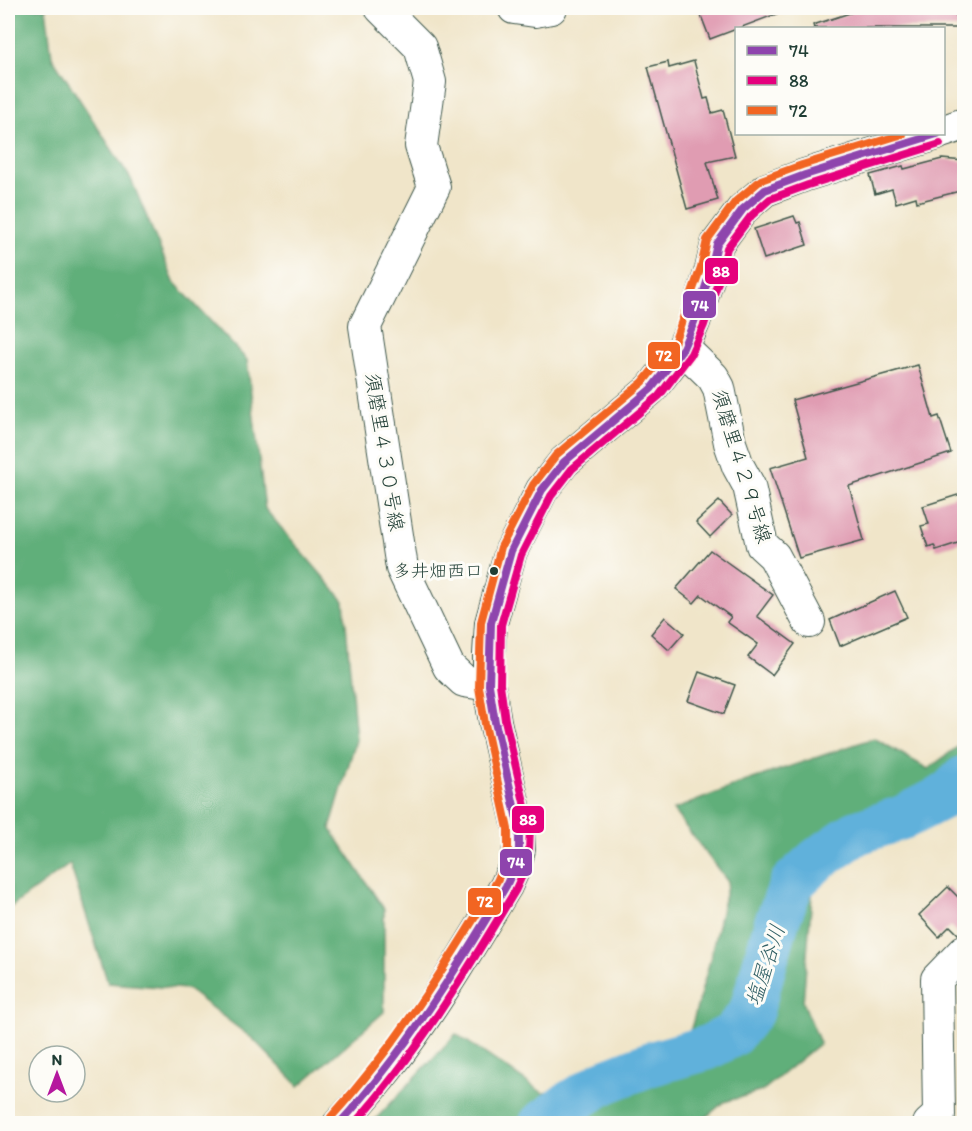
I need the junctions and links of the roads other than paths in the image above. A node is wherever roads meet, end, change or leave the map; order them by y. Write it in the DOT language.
graph roads {
  1 [pos="514,8"];
  2 [pos="551,8"];
  3 [pos="400,14"];
  4 [pos="964,124"];
  5 [pos="945,131"];
  6 [pos="934,135"];
  7 [pos="683,348"];
  8 [pos="809,622"];
  9 [pos="489,685"];
  10 [pos="964,951"];
  11 [pos="339,1124"];
  12 [pos="929,1124"];
  1 -- 2 [label="street"];
  3 -- 9 [label="street, 須磨里４３０号線"];
  4 -- 5 [label="street"];
  6 -- 7 [label="street"];
  7 -- 8 [label="street, 須磨里４２９号線"];
  7 -- 9 [label="street"];
  9 -- 11 [label="street"];
  10 -- 12 [label="street"];
}
